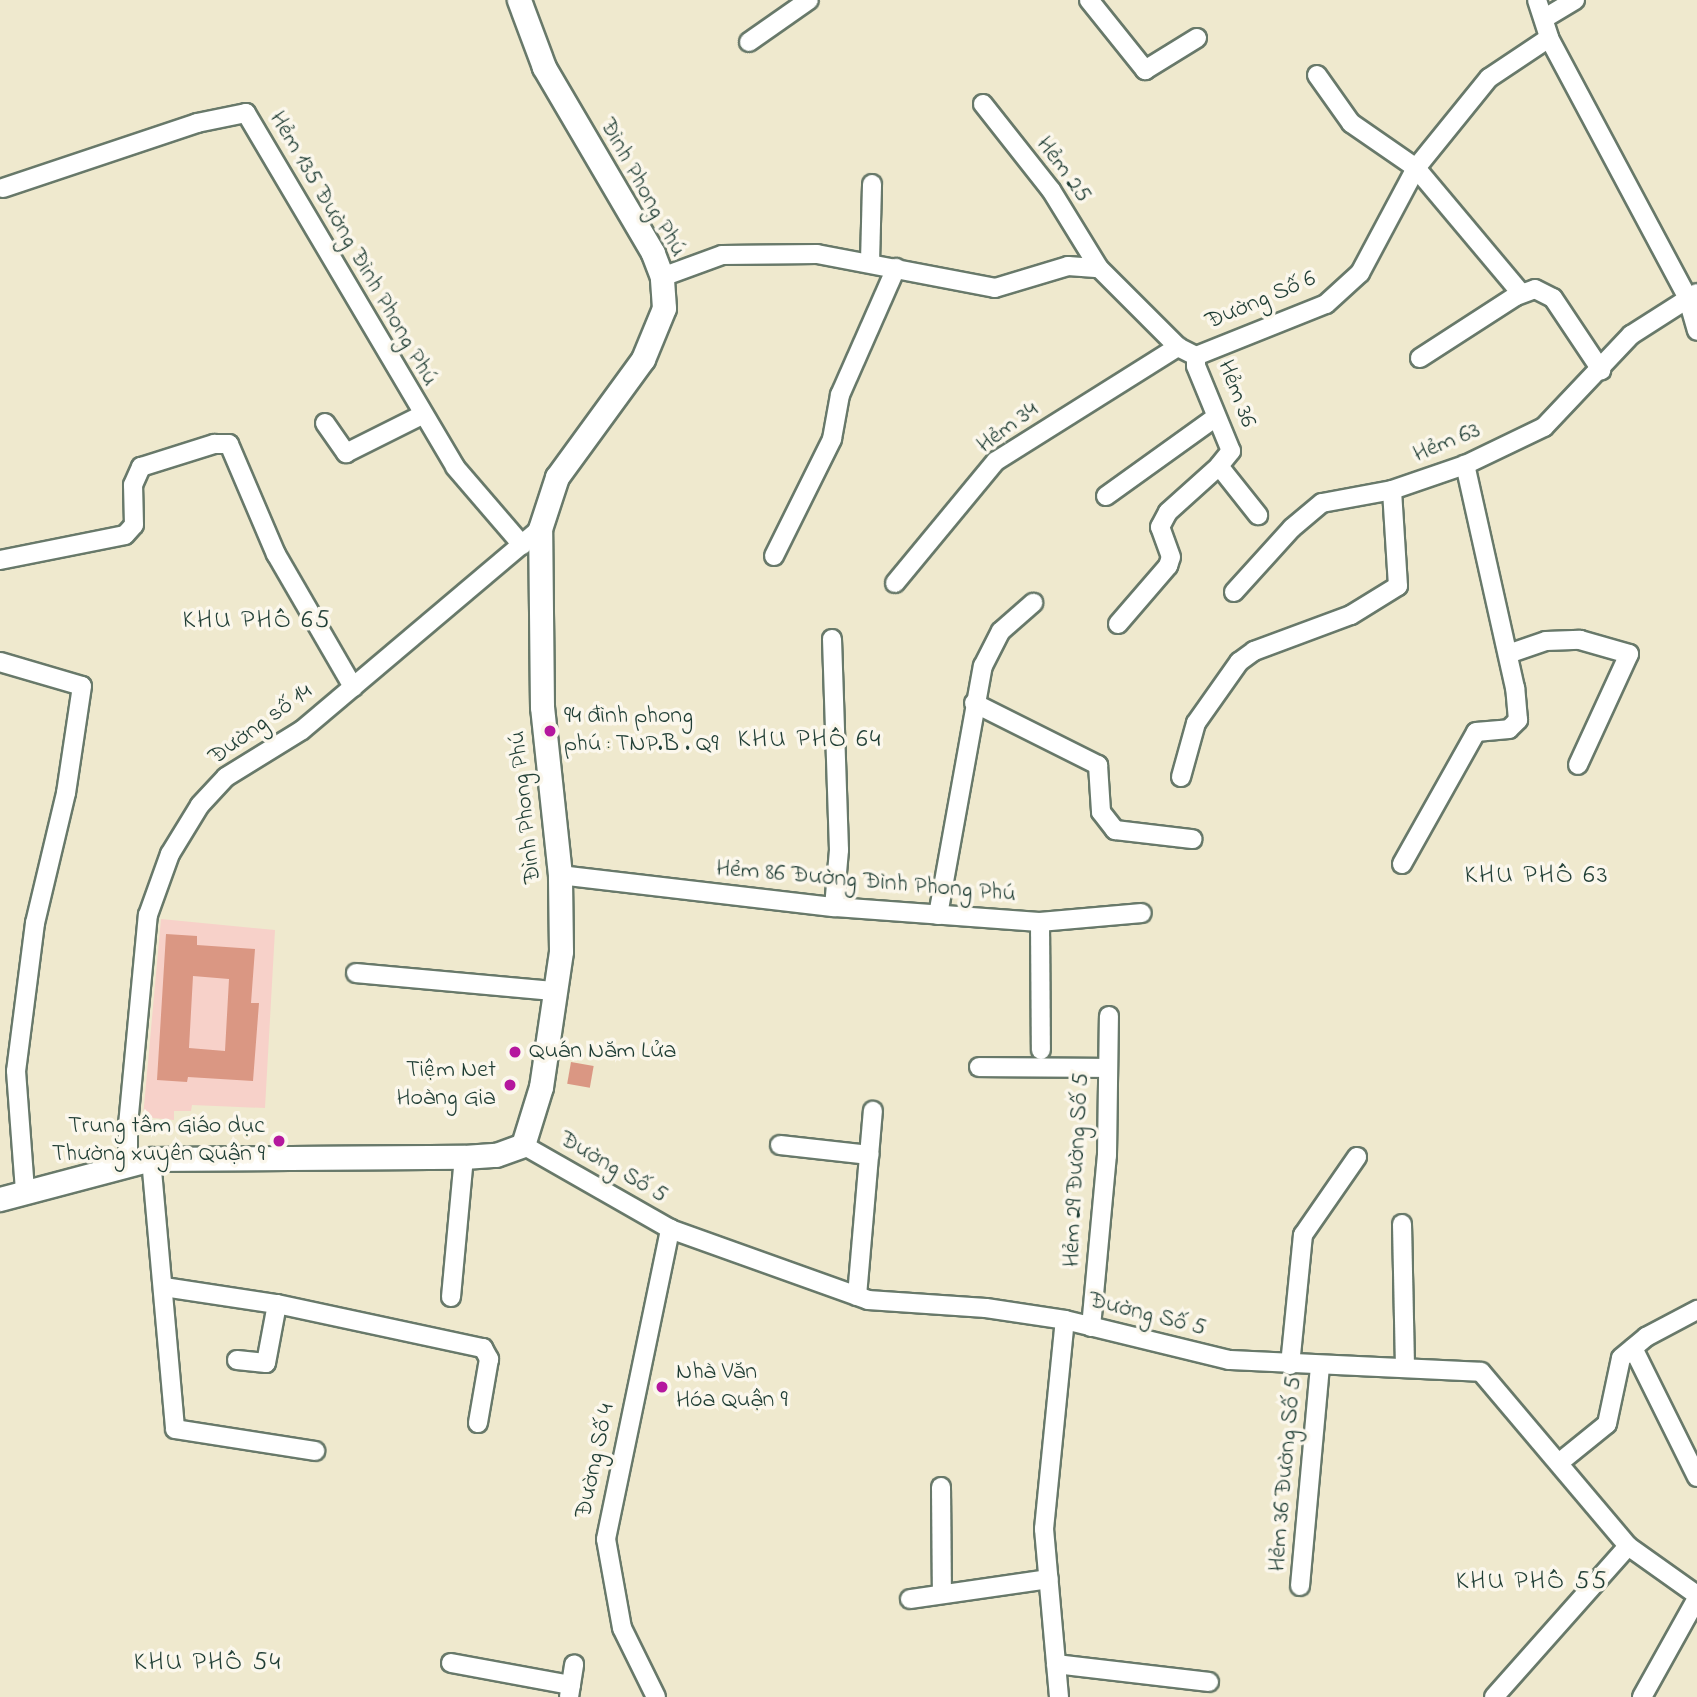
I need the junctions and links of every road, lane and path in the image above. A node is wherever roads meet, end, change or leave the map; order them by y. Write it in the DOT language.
graph roads {
  1 [pos="519,0"];
  2 [pos="809,0"];
  3 [pos="1089,0"];
  4 [pos="1537,0"];
  5 [pos="1575,0"];
  6 [pos="1545,18"];
  7 [pos="1197,38"];
  8 [pos="1549,38"];
  9 [pos="749,42"];
  10 [pos="1317,75"];
  11 [pos="983,104"];
  12 [pos="1416,168"];
  13 [pos="872,184"];
  14 [pos="3,188"];
  15 [pos="870,262"];
  16 [pos="896,268"];
  17 [pos="1098,268"];
  18 [pos="663,277"];
  19 [pos="1521,293"];
  20 [pos="1692,295"];
  21 [pos="1697,331"];
  22 [pos="1178,347"];
  23 [pos="1196,356"];
  24 [pos="1420,358"];
  25 [pos="1601,370"];
  26 [pos="422,415"];
  27 [pos="1216,417"];
  28 [pos="325,423"];
  29 [pos="1465,465"];
  30 [pos="1219,466"];
  31 [pos="1392,490"];
  32 [pos="1106,496"];
  33 [pos="1258,515"];
  34 [pos="540,529"];
  35 [pos="522,545"];
  36 [pos="774,556"];
  37 [pos="0,560"];
  38 [pos="895,583"];
  39 [pos="1234,592"];
  40 [pos="1033,603"];
  41 [pos="1118,624"];
  42 [pos="832,639"];
  43 [pos="1508,654"];
  44 [pos="0,662"];
  45 [pos="353,687"];
  46 [pos="974,703"];
  47 [pos="1578,765"];
  48 [pos="1181,777"];
  49 [pos="1192,839"];
  50 [pos="1402,864"];
  51 [pos="560,875"];
  52 [pos="834,907"];
  53 [pos="1142,913"];
  54 [pos="937,915"];
  55 [pos="1040,922"];
  56 [pos="356,973"];
  57 [pos="555,991"];
  58 [pos="1109,1016"];
  59 [pos="1041,1050"];
  60 [pos="979,1066"];
  61 [pos="1108,1068"];
  62 [pos="873,1111"];
  63 [pos="523,1145"];
  64 [pos="780,1145"];
  65 [pos="869,1155"];
  66 [pos="464,1157"];
  67 [pos="1357,1157"];
  68 [pos="152,1159"];
  69 [pos="128,1163"];
  70 [pos="25,1190"];
  71 [pos="0,1199"];
  72 [pos="1402,1224"];
  73 [pos="670,1229"];
  74 [pos="164,1287"];
  75 [pos="857,1296"];
  76 [pos="451,1297"];
  77 [pos="278,1304"];
  78 [pos="1697,1310"];
  79 [pos="1065,1320"];
  80 [pos="1091,1327"];
  81 [pos="1633,1348"];
  82 [pos="237,1360"];
  83 [pos="1290,1365"];
  84 [pos="1405,1365"];
  85 [pos="1320,1366"];
  86 [pos="478,1423"];
  87 [pos="315,1451"];
  88 [pos="1560,1462"];
  89 [pos="1697,1477"];
  90 [pos="941,1487"];
  91 [pos="1628,1546"];
  92 [pos="1049,1579"];
  93 [pos="1300,1586"];
  94 [pos="942,1594"];
  95 [pos="1697,1596"];
  96 [pos="910,1599"];
  97 [pos="451,1663"];
  98 [pos="574,1664"];
  99 [pos="1056,1664"];
  100 [pos="1209,1682"];
  101 [pos="570,1691"];
  102 [pos="656,1697"];
  103 [pos="1059,1697"];
  104 [pos="1494,1697"];
  105 [pos="1642,1697"];
  1 -- 18 [label="street, Đình Phong Phú"];
  2 -- 9 [label="street"];
  3 -- 7 [label="street"];
  4 -- 6 [label="street"];
  5 -- 6 [label="street"];
  6 -- 8 [label="street"];
  8 -- 12 [label="street, Đường Số 6"];
  8 -- 20 [label="street"];
  10 -- 12 [label="street"];
  11 -- 17 [label="street, Hẻm 25"];
  12 -- 19 [label="street"];
  12 -- 23 [label="street, Đường Số 6"];
  13 -- 15 [label="street"];
  14 -- 26 [label="street, Hẻm 135 Đường Đình Phong Phú"];
  15 -- 16 [label="street"];
  15 -- 18 [label="street"];
  16 -- 17 [label="street"];
  16 -- 36 [label="street"];
  17 -- 22 [label="street, Đường Số 6"];
  18 -- 34 [label="street, Đình Phong Phú"];
  19 -- 24 [label="street"];
  19 -- 25 [label="street"];
  20 -- 21 [label="street"];
  20 -- 25 [label="street, Hẻm 63"];
  22 -- 23 [label="street, Đường Số 6"];
  22 -- 38 [label="street, Hẻm 34"];
  23 -- 27 [label="street, Hẻm 36"];
  25 -- 29 [label="street, Hẻm 63"];
  26 -- 28 [label="street"];
  26 -- 35 [label="street, Hẻm 135 Đường Đình Phong Phú"];
  27 -- 30 [label="street, Hẻm 36"];
  27 -- 32 [label="street"];
  29 -- 31 [label="street, Hẻm 63"];
  29 -- 43 [label="street"];
  30 -- 33 [label="street"];
  30 -- 41 [label="street"];
  31 -- 39 [label="street"];
  31 -- 48 [label="street, Hẻm 63"];
  34 -- 35 [label="street, Đường số 14"];
  34 -- 51 [label="street, Đình Phong Phú"];
  35 -- 45 [label="street, Đường số 14"];
  37 -- 45 [label="street"];
  40 -- 46 [label="street"];
  42 -- 52 [label="street"];
  43 -- 47 [label="street"];
  43 -- 50 [label="street"];
  44 -- 70 [label="street"];
  45 -- 69 [label="street, Đường số 14"];
  46 -- 49 [label="street"];
  46 -- 54 [label="street"];
  51 -- 52 [label="street, Hẻm 86 Đường Đình Phong Phú"];
  51 -- 57 [label="street, Đình Phong Phú"];
  52 -- 54 [label="street, Hẻm 86 Đường Đình Phong Phú"];
  53 -- 55 [label="street"];
  54 -- 55 [label="street, Hẻm 86 Đường Đình Phong Phú"];
  55 -- 59 [label="street, Hẻm 86 Đường Đình Phong Phú"];
  56 -- 57 [label="street"];
  57 -- 63 [label="street, Đình Phong Phú"];
  58 -- 61 [label="street, Hẻm 29 Đường Số 5"];
  60 -- 61 [label="street"];
  61 -- 80 [label="street, Hẻm 29 Đường Số 5"];
  62 -- 65 [label="street"];
  63 -- 66 [label="street"];
  63 -- 73 [label="street, Đường Số 5"];
  64 -- 65 [label="street"];
  65 -- 75 [label="street"];
  66 -- 68 [label="street"];
  66 -- 76 [label="street"];
  67 -- 83 [label="street"];
  68 -- 69 [label="street"];
  68 -- 74 [label="street"];
  69 -- 70 [label="street"];
  70 -- 71 [label="street"];
  72 -- 84 [label="street"];
  73 -- 75 [label="street, Đường Số 5"];
  73 -- 102 [label="street, Đường Số 4"];
  74 -- 77 [label="street"];
  74 -- 87 [label="street"];
  75 -- 79 [label="street, Đường Số 5"];
  77 -- 82 [label="street"];
  77 -- 86 [label="street"];
  78 -- 81 [label="street"];
  79 -- 80 [label="street, Đường Số 5"];
  79 -- 92 [label="street"];
  80 -- 83 [label="street, Đường Số 5"];
  81 -- 88 [label="street"];
  81 -- 89 [label="street"];
  83 -- 85 [label="street, Đường Số 5"];
  84 -- 85 [label="street, Đường Số 5"];
  84 -- 88 [label="street, Đường Số 5"];
  85 -- 93 [label="street, Hẻm 36 Đường Số 5"];
  88 -- 91 [label="street, Đường Số 5"];
  90 -- 94 [label="street"];
  91 -- 95 [label="street, Đường Số 5"];
  91 -- 104 [label="street"];
  92 -- 94 [label="street"];
  92 -- 99 [label="street"];
  94 -- 96 [label="street"];
  95 -- 105 [label="street"];
  97 -- 101 [label="street"];
  98 -- 101 [label="street"];
  99 -- 100 [label="street"];
  99 -- 103 [label="street"];
}
